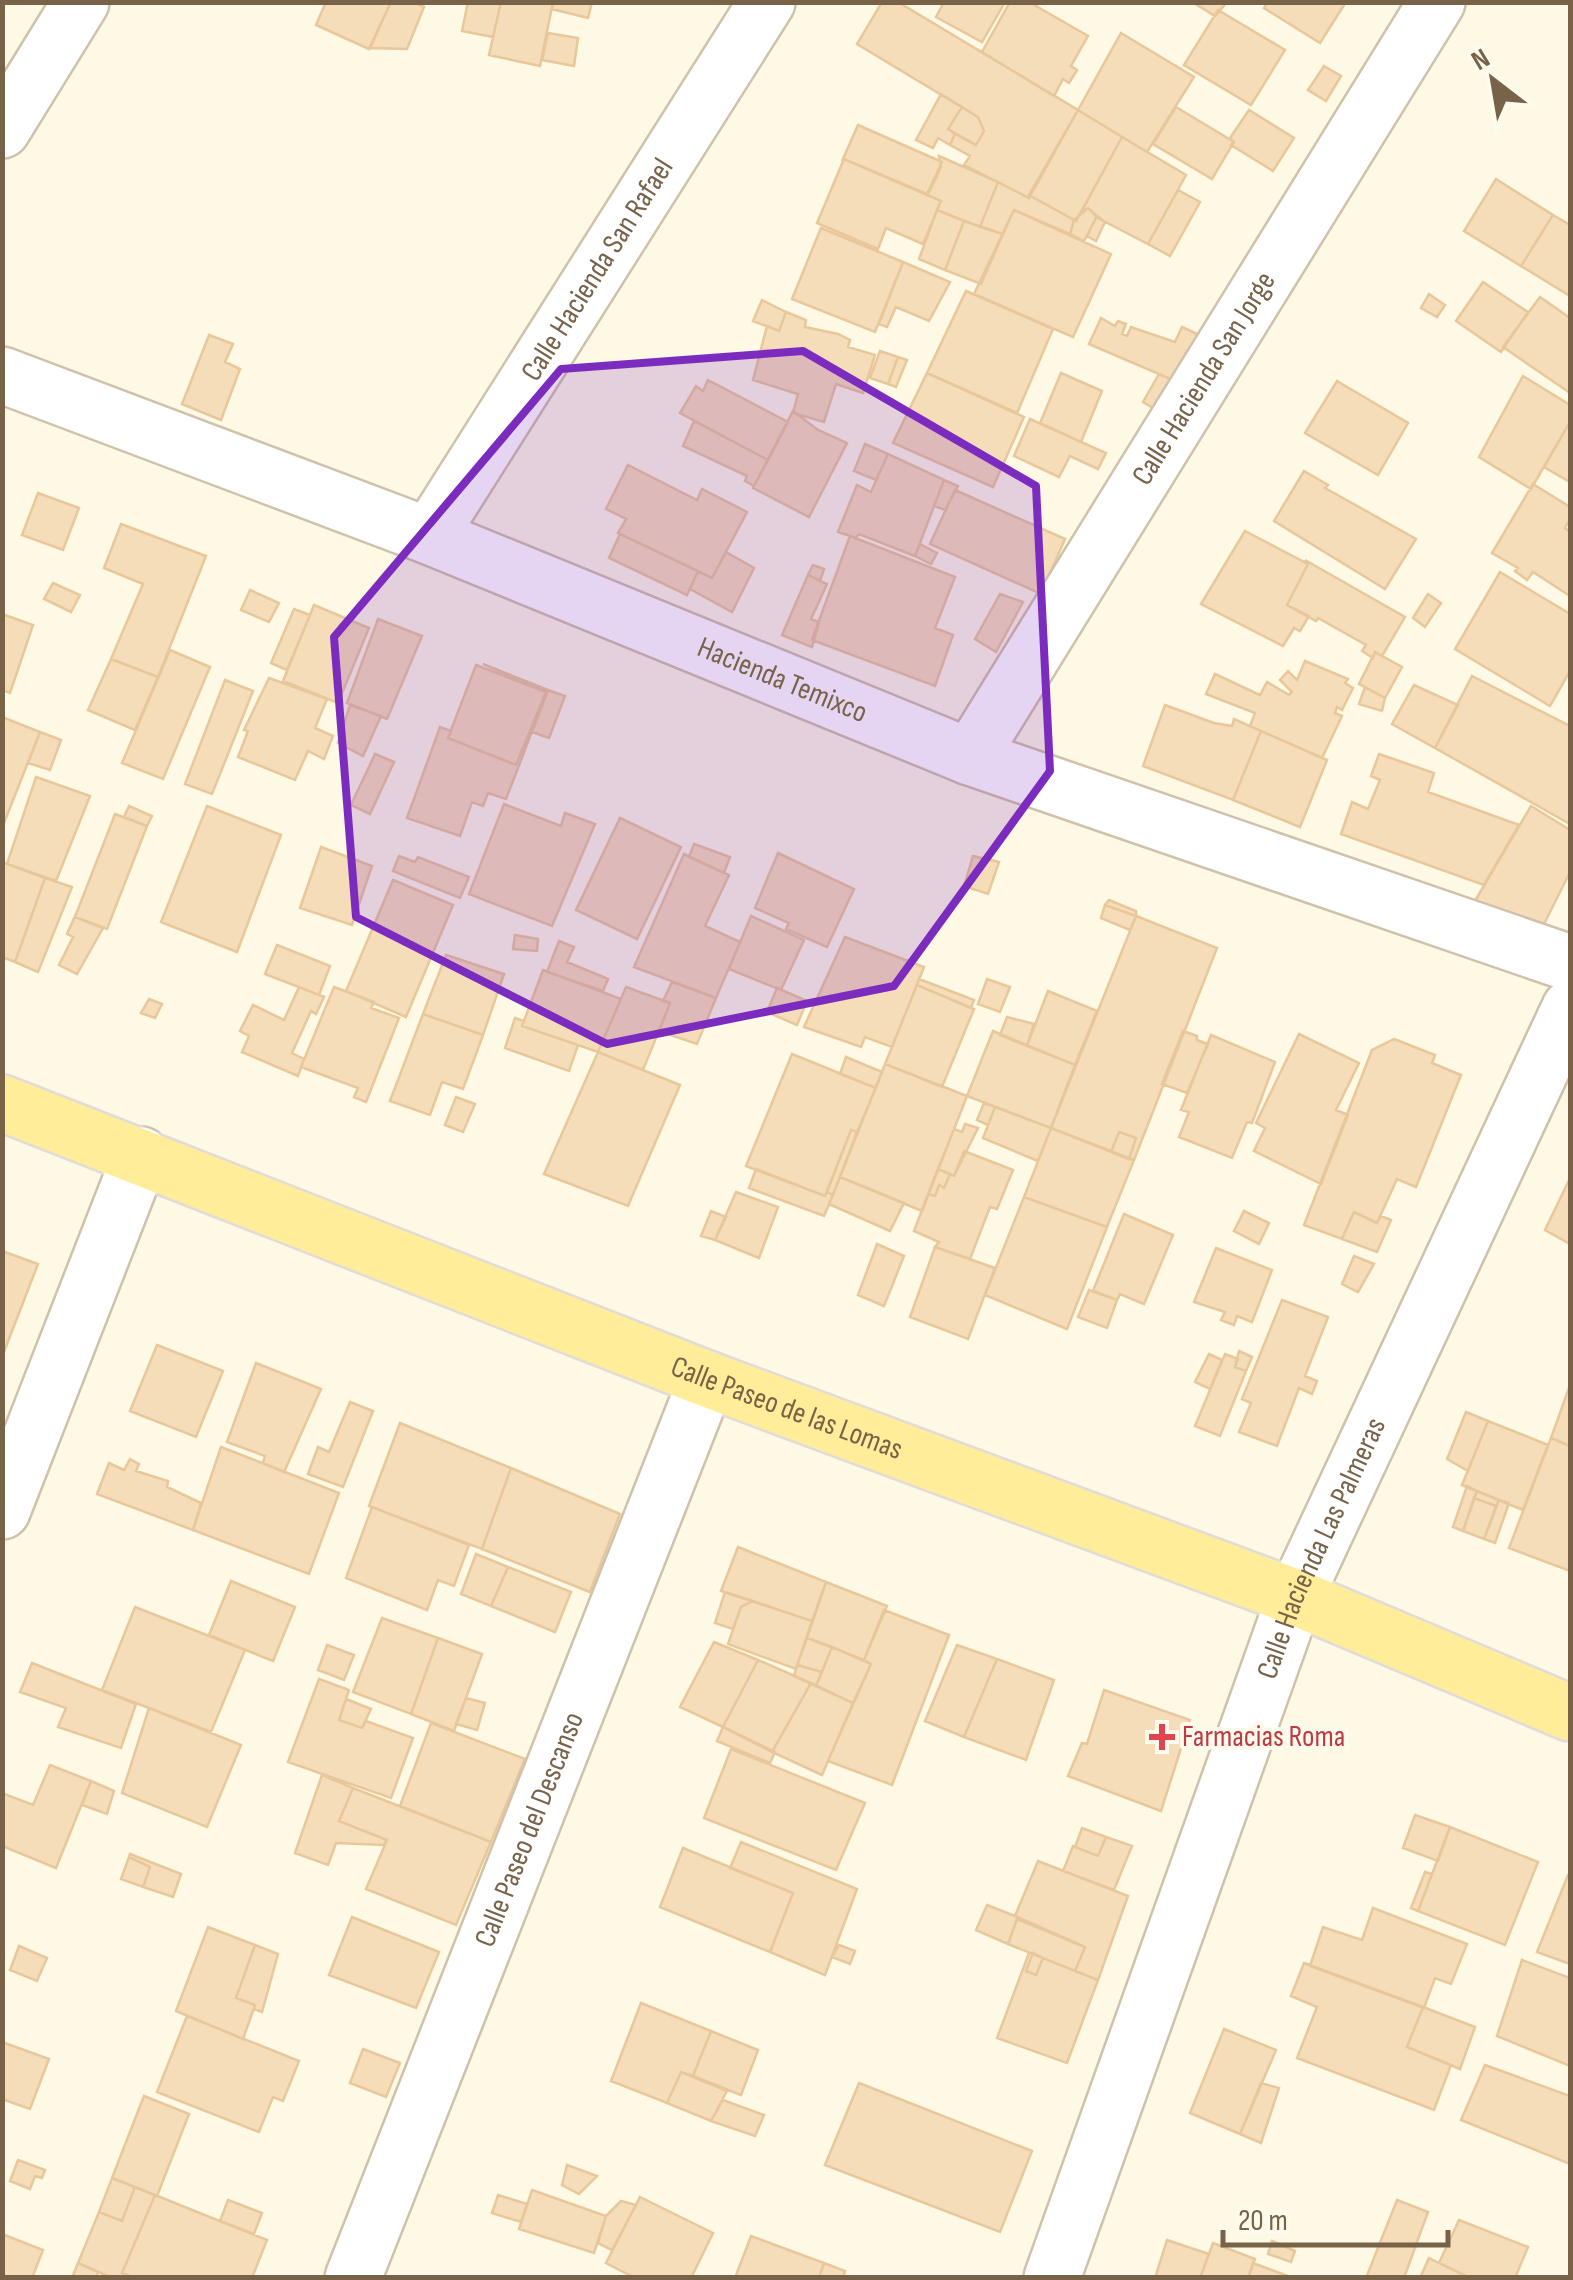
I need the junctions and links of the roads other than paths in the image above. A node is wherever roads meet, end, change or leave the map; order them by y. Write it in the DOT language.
graph roads {
  1 [pos="80,2"];
  2 [pos="767,2"];
  3 [pos="1437,2"];
  4 [pos="2,130"];
  5 [pos="2,374"];
  6 [pos="429,536"];
  7 [pos="970,757"];
  8 [pos="1570,962"];
  9 [pos="1570,1008"];
  10 [pos="2,1103"];
  11 [pos="141,1155"];
  12 [pos="707,1379"];
  13 [pos="2,1511"];
  14 [pos="1296,1597"];
  15 [pos="1570,1713"];
  16 [pos="354,2278"];
  17 [pos="1052,2278"];
  1 -- 4 [label="street"];
  2 -- 6 [label="street, Calle Hacienda San Rafael"];
  3 -- 7 [label="street, Calle Hacienda San Jorge"];
  5 -- 6 [label="street, Hacienda Temixco"];
  6 -- 7 [label="street, Hacienda Temixco"];
  7 -- 8 [label="street, Hacienda Temixco"];
  9 -- 14 [label="street, Calle Hacienda Las Palmeras"];
  10 -- 11 [label="main road, Calle Paseo de las Lomas"];
  11 -- 12 [label="main road, Calle Paseo de las Lomas"];
  11 -- 13 [label="street"];
  12 -- 14 [label="main road, Calle Paseo de las Lomas"];
  12 -- 16 [label="street, Calle Paseo del Descanso"];
  14 -- 15 [label="main road, Calle Paseo de las Lomas"];
  14 -- 17 [label="street, Calle Hacienda Las Palmeras"];
}
